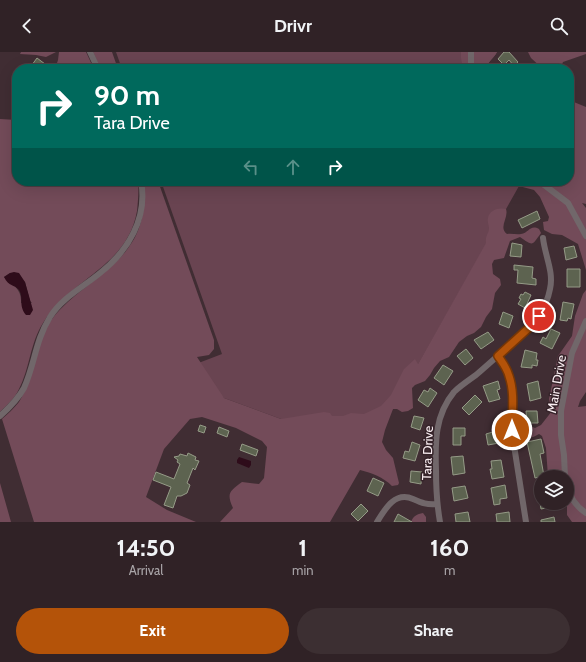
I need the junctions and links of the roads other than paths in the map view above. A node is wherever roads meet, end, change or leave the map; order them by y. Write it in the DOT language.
graph roads {
  1 [pos="90,52"];
  2 [pos="471,52"];
  3 [pos="96,64"];
  4 [pos="471,64"];
  5 [pos="141,186"];
  6 [pos="546,186"];
  7 [pos="586,236"];
  8 [pos="543,238"];
  9 [pos="586,321"];
  10 [pos="498,356"];
  11 [pos="0,416"];
  12 [pos="564,470"];
  13 [pos="574,500"];
  14 [pos="437,504"];
  15 [pos="586,513"];
  16 [pos="377,522"];
  17 [pos="440,522"];
  18 [pos="526,522"];
  1 -- 3 [label="street"];
  2 -- 4 [label="street"];
  5 -- 11 [label="street"];
  6 -- 7 [label="street"];
  8 -- 10 [label="street, Tara Drive"];
  9 -- 12 [label="street, Main Drive"];
  10 -- 14 [label="street, Tara Drive"];
  10 -- 18 [label="street"];
  13 -- 15 [label="street"];
  14 -- 16 [label="street"];
  14 -- 17 [label="street, Tara Drive"];
}
